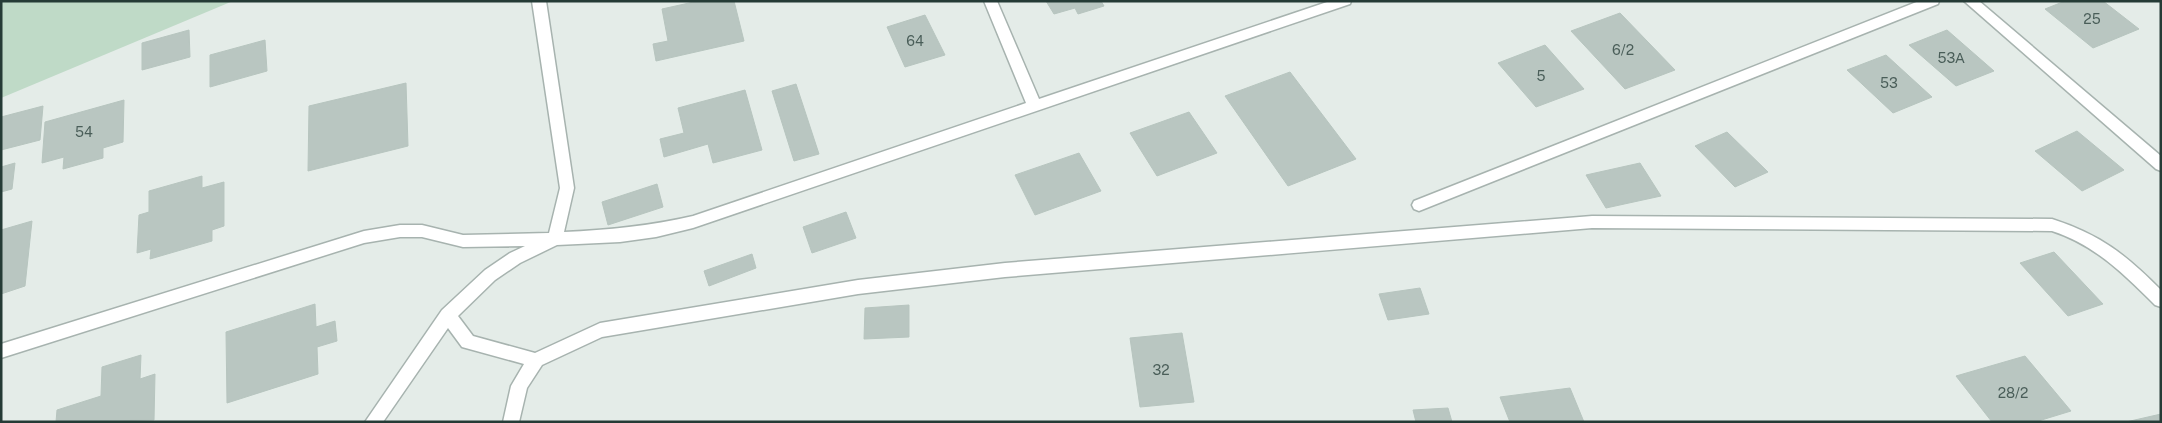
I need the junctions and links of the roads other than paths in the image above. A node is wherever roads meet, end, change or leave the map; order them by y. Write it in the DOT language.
graph roads {
  1 [pos="539,1"];
  2 [pos="990,1"];
  3 [pos="1345,1"];
  4 [pos="1934,1"];
  5 [pos="1970,1"];
  6 [pos="1035,106"];
  7 [pos="2161,165"];
  8 [pos="1418,205"];
  9 [pos="555,239"];
  10 [pos="2161,300"];
  11 [pos="448,315"];
  12 [pos="1,351"];
  13 [pos="536,360"];
  14 [pos="373,422"];
  15 [pos="511,422"];
  1 -- 9 [label="street"];
  2 -- 6 [label="street"];
  3 -- 6 [label="street"];
  4 -- 8 [label="street"];
  5 -- 7 [label="street"];
  6 -- 9 [label="street"];
  9 -- 11 [label="street"];
  9 -- 12 [label="street"];
  10 -- 13 [label="street"];
  11 -- 13 [label="street"];
  11 -- 14 [label="street"];
  13 -- 15 [label="street"];
}
